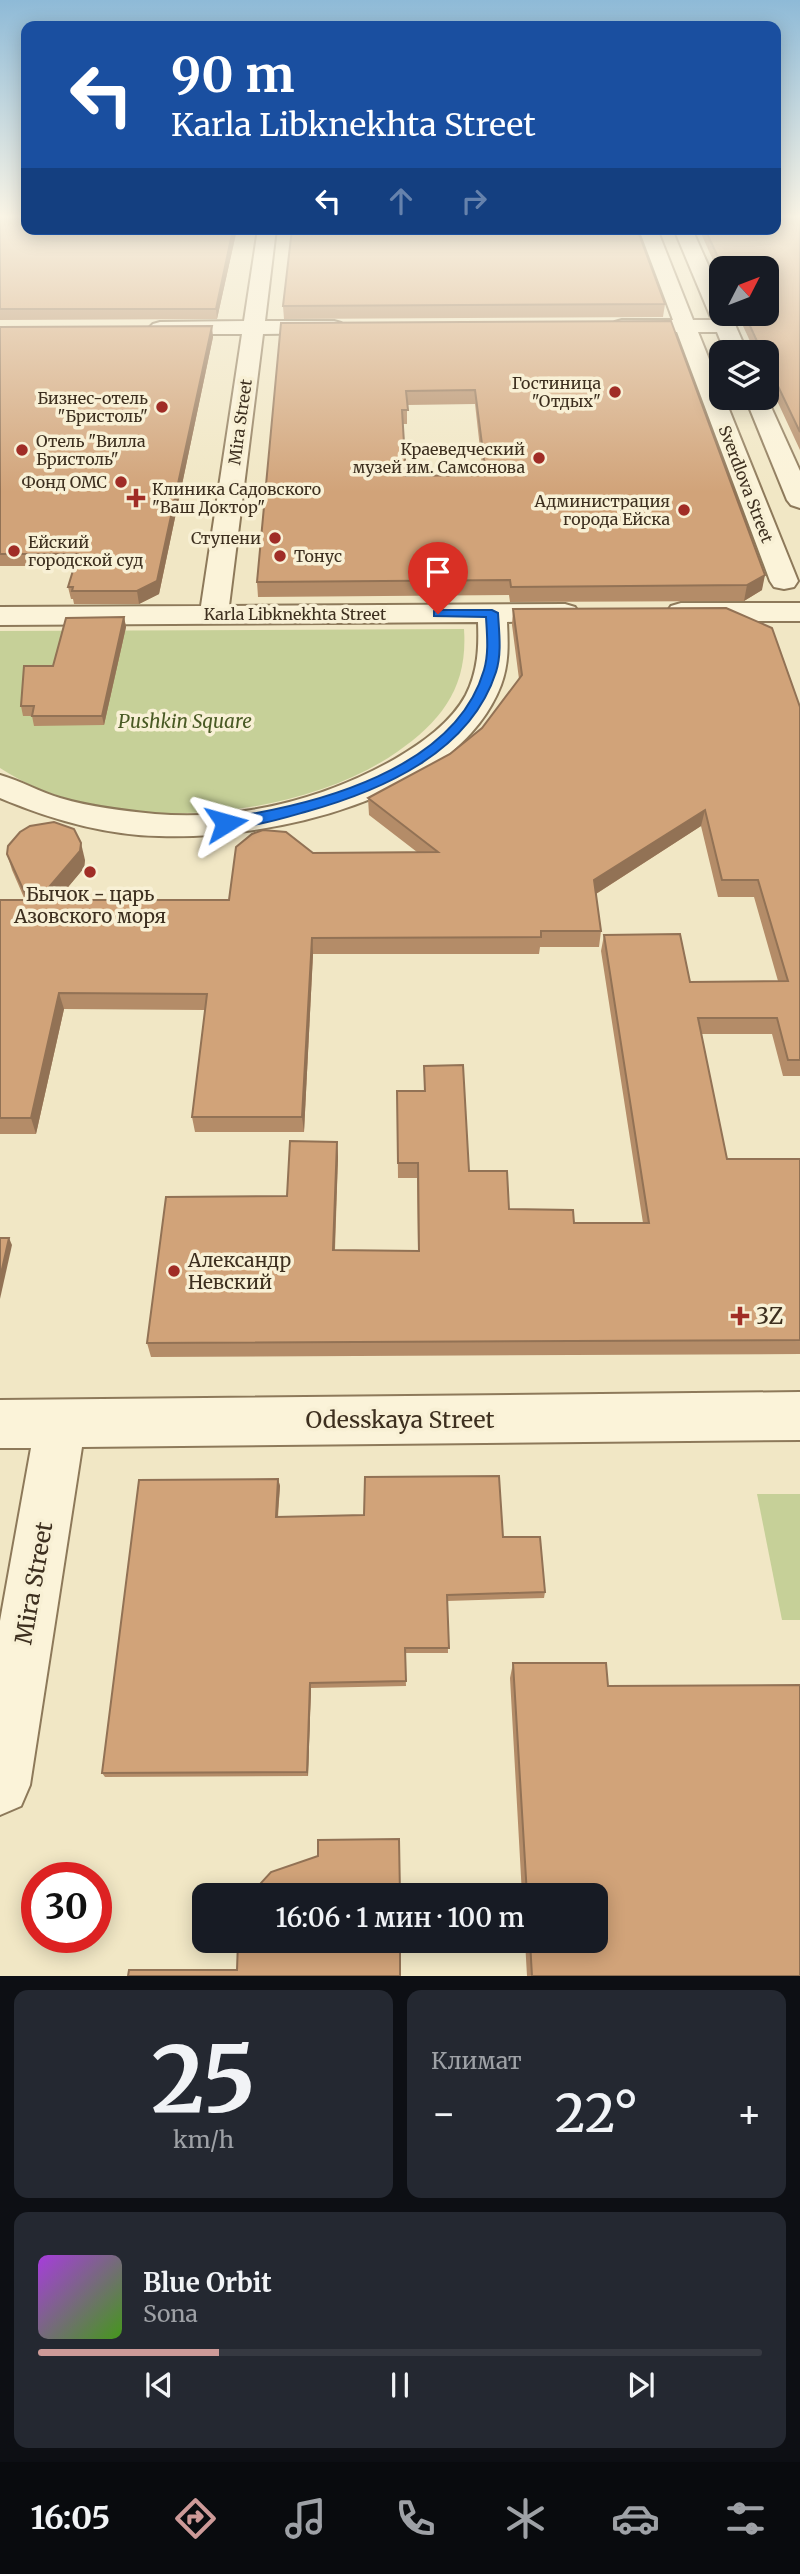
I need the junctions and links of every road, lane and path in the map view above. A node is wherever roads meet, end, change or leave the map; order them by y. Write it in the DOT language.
graph roads {
  1 [pos="256,307"];
  2 [pos="678,307"];
  3 [pos="606,326"];
  4 [pos="685,326"];
  5 [pos="709,326"];
  6 [pos="724,326"];
  7 [pos="356,327"];
  8 [pos="138,328"];
  9 [pos="253,328"];
  10 [pos="730,340"];
  11 [pos="761,410"];
  12 [pos="800,499"];
  13 [pos="784,581"];
  14 [pos="651,612"];
  15 [pos="492,613"];
  16 [pos="598,613"];
  17 [pos="799,614"];
  18 [pos="214,615"];
  19 [pos="0,616"];
  20 [pos="0,786"];
  21 [pos="800,1416"];
  22 [pos="61,1422"];
  23 [pos="0,1424"];
  24 [pos="0,1785"];
  1 -- 9 [label="street, Mira Street"];
  2 -- 4 [label="street, Sverdlova Street"];
  3 -- 4 [label="street"];
  4 -- 5 [label="street"];
  4 -- 13 [label="street, Sverdlova Street"];
  6 -- 10 [label="street"];
  7 -- 9 [label="street"];
  8 -- 9 [label="street"];
  9 -- 18 [label="street, Mira Street"];
  11 -- 12 [label="street"];
  14 -- 17 [label="street"];
  15 -- 16 [label="street, Karla Libknekhta Street"];
  15 -- 18 [label="street, Karla Libknekhta Street"];
  15 -- 20 [label="street"];
  18 -- 19 [label="street, Karla Libknekhta Street"];
  21 -- 22 [label="street, Odesskaya Street"];
  22 -- 23 [label="street, Odesskaya Street"];
  22 -- 24 [label="street, Mira Street"];
}
